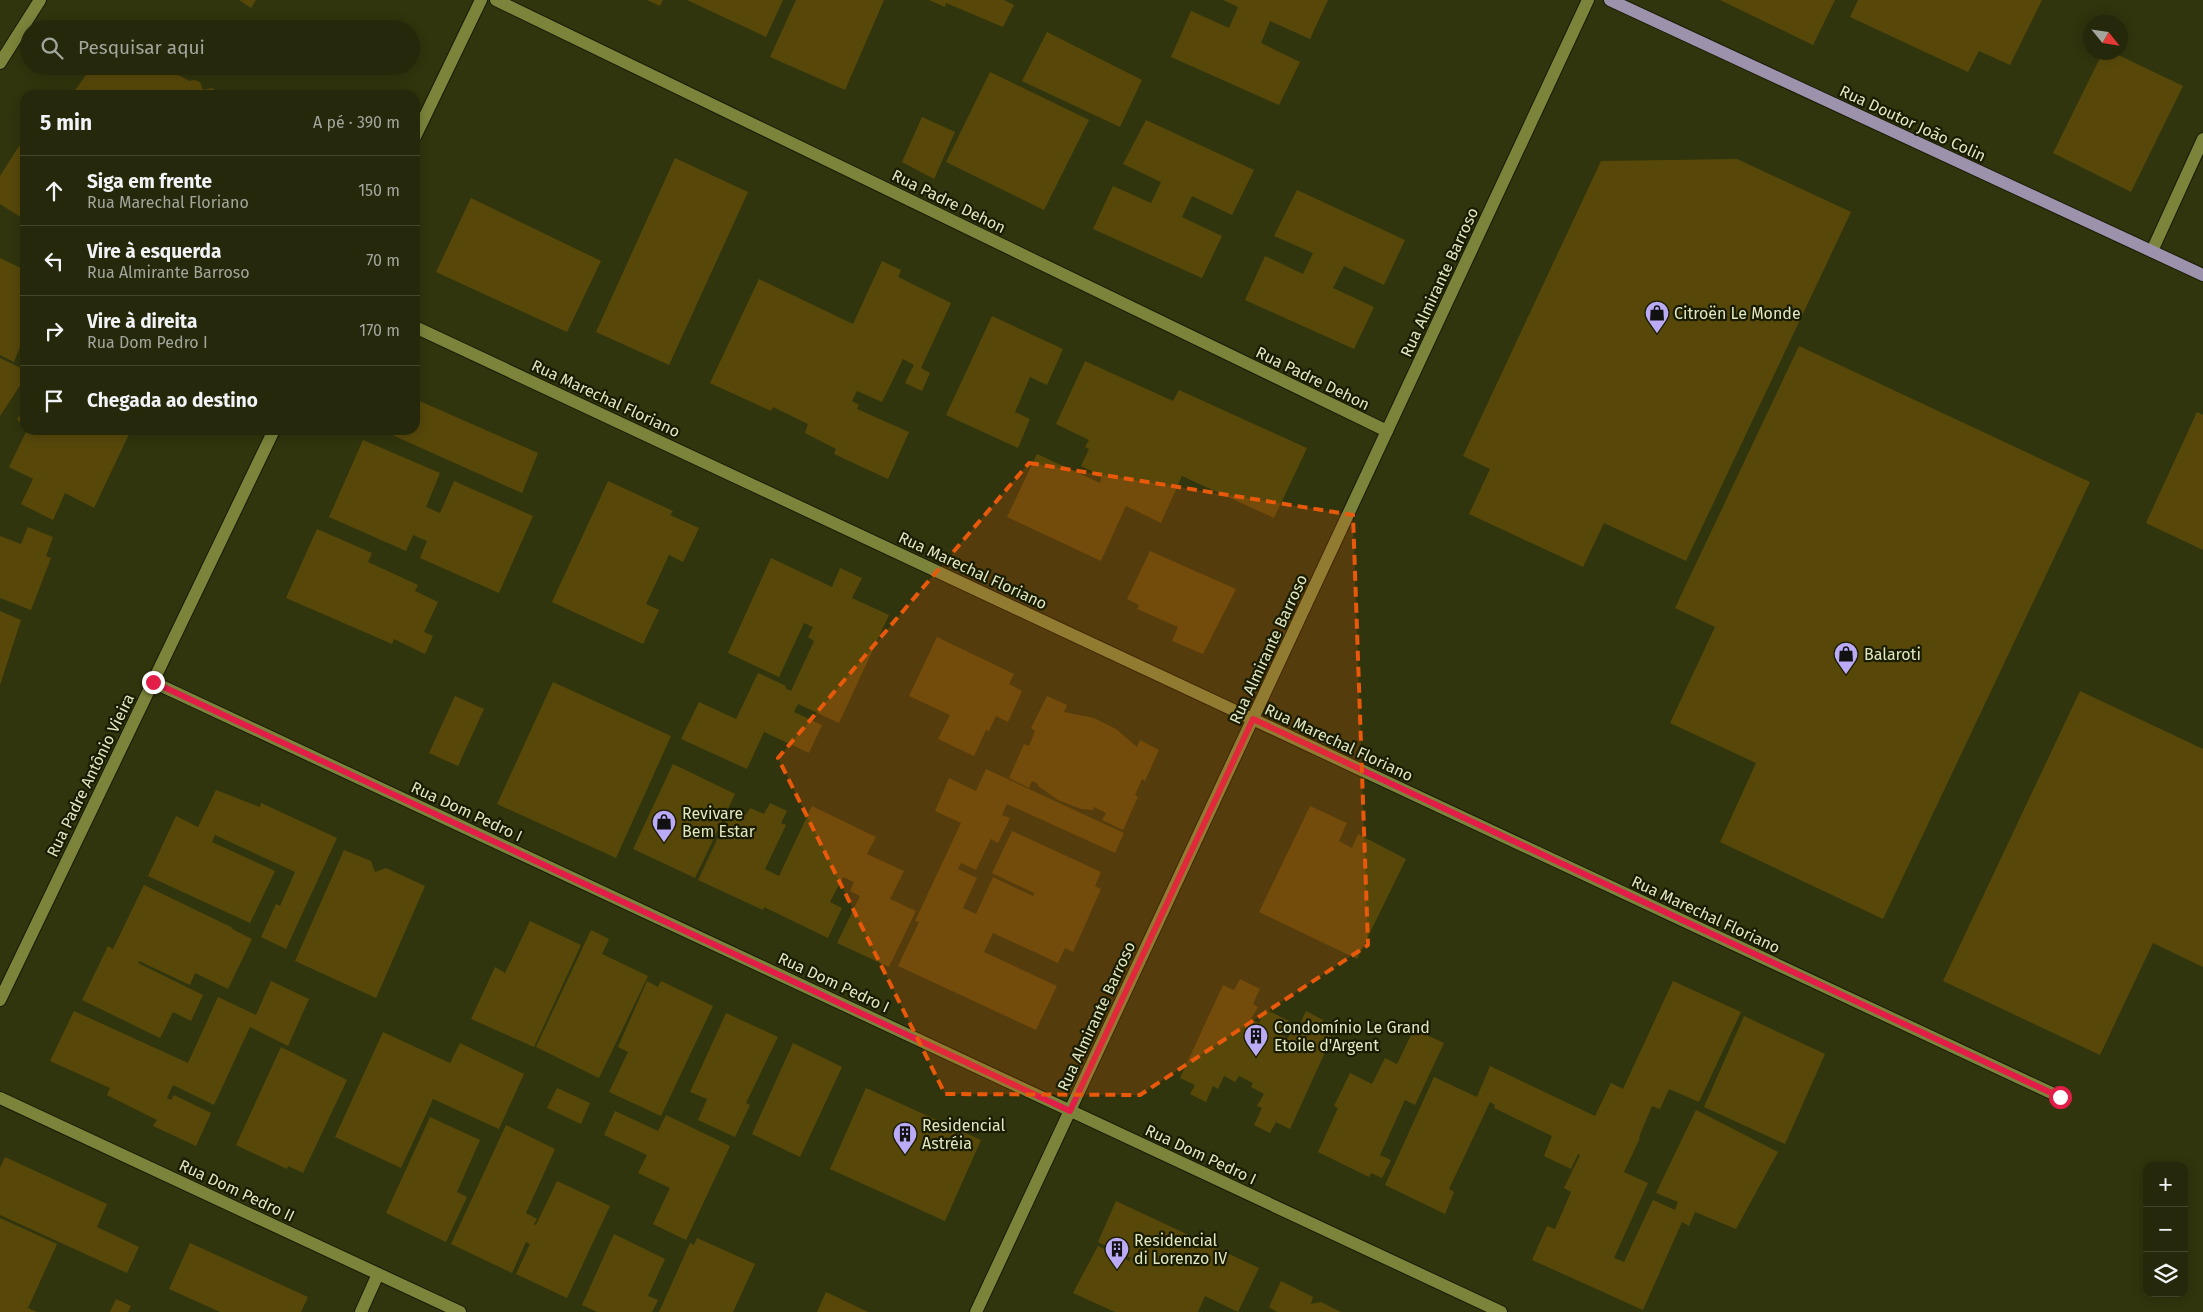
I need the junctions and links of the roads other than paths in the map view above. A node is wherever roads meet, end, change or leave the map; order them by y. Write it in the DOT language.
graph roads {
  1 [pos="40,0"];
  2 [pos="481,0"];
  3 [pos="496,0"];
  4 [pos="1588,0"];
  5 [pos="1610,0"];
  6 [pos="27,20"];
  7 [pos="20,32"];
  8 [pos="0,63"];
  9 [pos="420,127"];
  10 [pos="2203,139"];
  11 [pos="2152,251"];
  12 [pos="2203,275"];
  13 [pos="420,329"];
  14 [pos="1387,431"];
  15 [pos="272,435"];
  16 [pos="153,682"];
  17 [pos="1253,719"];
  18 [pos="0,1000"];
  19 [pos="2060,1097"];
  20 [pos="0,1098"];
  21 [pos="1070,1111"];
  22 [pos="378,1274"];
  23 [pos="361,1312"];
  24 [pos="460,1312"];
  25 [pos="976,1312"];
  26 [pos="1501,1312"];
  1 -- 6 [label="street"];
  2 -- 9 [label="street"];
  3 -- 14 [label="street, Rua Padre Dehon"];
  4 -- 14 [label="street, Rua Almirante Barroso"];
  5 -- 11 [label="main road, Rua Doutor João Colin"];
  7 -- 8 [label="street"];
  10 -- 11 [label="street"];
  11 -- 12 [label="main road, Rua Doutor João Colin"];
  13 -- 17 [label="street, Rua Marechal Floriano"];
  14 -- 17 [label="street, Rua Almirante Barroso"];
  15 -- 16 [label="street, Rua Padre Antônio Vieira"];
  16 -- 18 [label="street, Rua Padre Antônio Vieira"];
  16 -- 21 [label="street, Rua Dom Pedro I"];
  17 -- 19 [label="street, Rua Marechal Floriano"];
  17 -- 21 [label="street, Rua Almirante Barroso"];
  20 -- 22 [label="street, Rua Dom Pedro II"];
  21 -- 25 [label="street, Rua Almirante Barroso"];
  21 -- 26 [label="street, Rua Dom Pedro I"];
  22 -- 23 [label="street"];
  22 -- 24 [label="street, Rua Dom Pedro II"];
}
